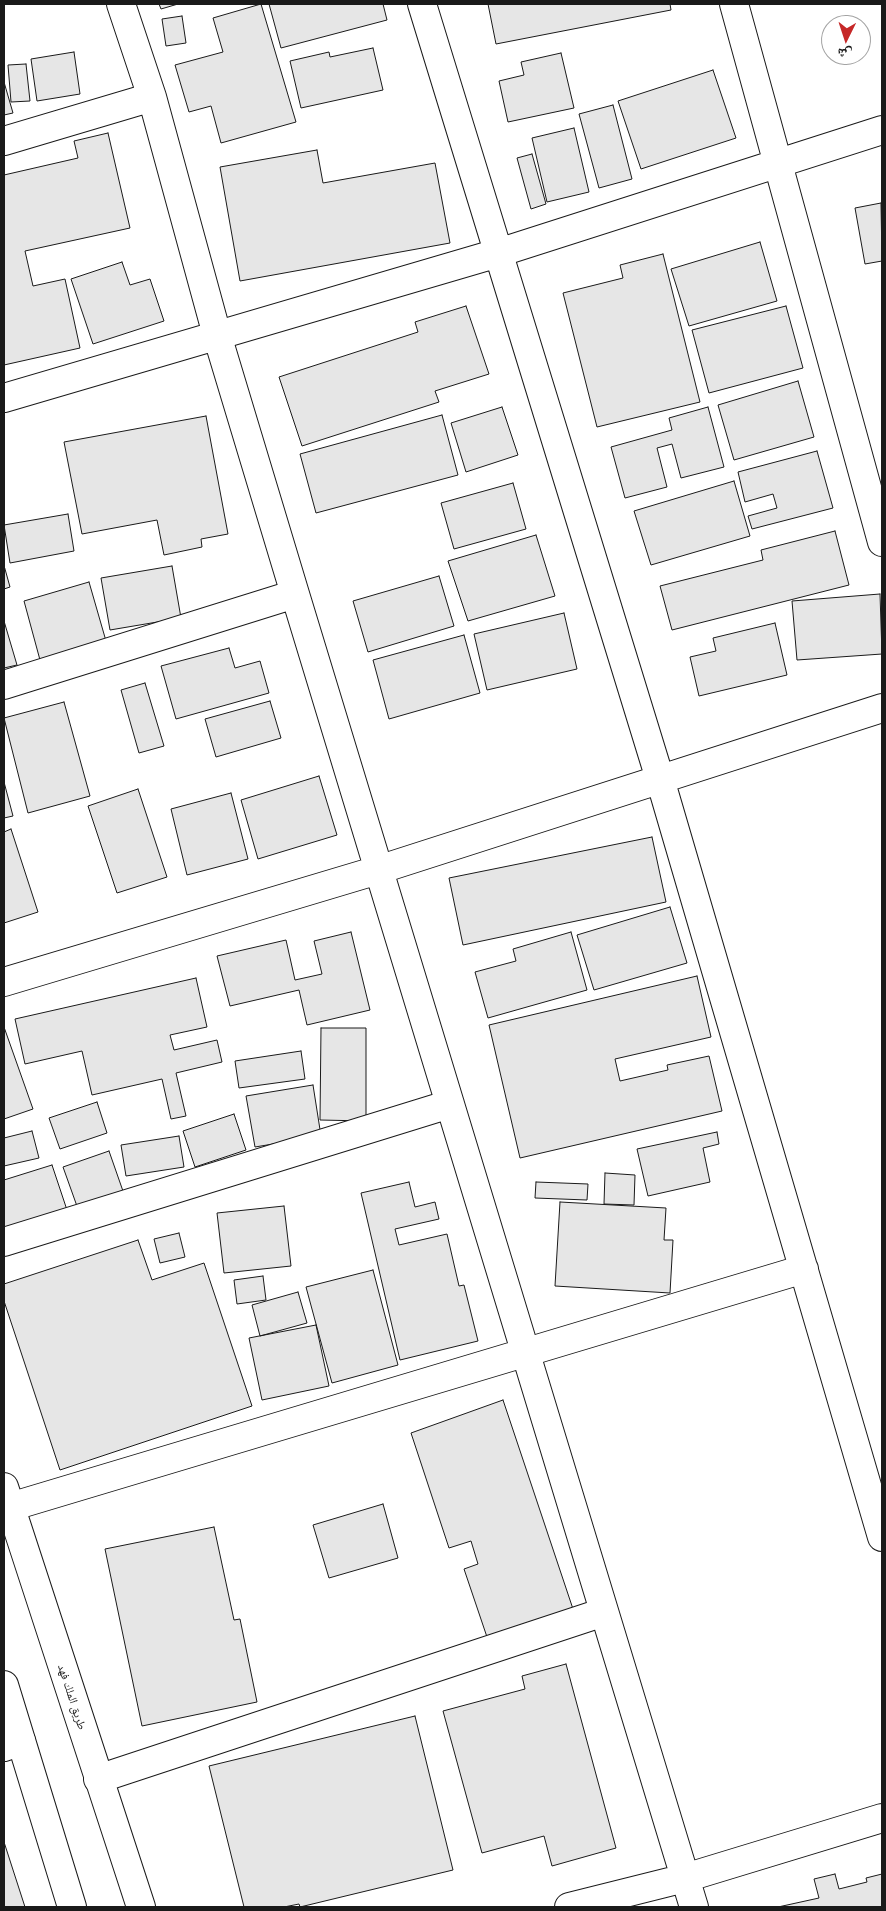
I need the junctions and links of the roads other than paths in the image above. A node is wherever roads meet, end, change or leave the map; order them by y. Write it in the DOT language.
graph roads {
  1 [pos="121,4"];
  2 [pos="422,4"];
  3 [pos="734,4"];
  4 [pos="152,97"];
  5 [pos="882,130"];
  6 [pos="4,141"];
  7 [pos="778,163"];
  8 [pos="498,253"];
  9 [pos="217,335"];
  10 [pos="4,398"];
  11 [pos="882,542"];
  12 [pos="295,594"];
  13 [pos="4,685"];
  14 [pos="882,708"];
  15 [pos="660,779"];
  16 [pos="378,870"];
  17 [pos="4,982"];
  18 [pos="450,1104"];
  19 [pos="4,1242"];
  20 [pos="804,1269"];
  21 [pos="525,1352"];
  22 [pos="7,1497"];
  23 [pos="882,1537"];
  24 [pos="604,1612"];
  25 [pos="4,1685"];
  26 [pos="13,1744"];
  27 [pos="98,1779"];
  28 [pos="882,1818"];
  29 [pos="685,1878"];
  30 [pos="72,1907"];
  31 [pos="141,1907"];
  32 [pos="569,1907"];
  33 [pos="694,1907"];
  1 -- 4 [label="main road"];
  2 -- 8 [label="main road"];
  3 -- 7 [label="main road"];
  4 -- 6 [label="main road"];
  4 -- 9 [label="main road"];
  5 -- 7 [label="main road"];
  7 -- 8 [label="main road"];
  7 -- 11 [label="main road"];
  8 -- 9 [label="main road"];
  8 -- 15 [label="main road"];
  9 -- 10 [label="main road"];
  9 -- 12 [label="main road"];
  12 -- 13 [label="main road"];
  12 -- 16 [label="main road"];
  14 -- 15 [label="main road"];
  15 -- 16 [label="main road"];
  15 -- 20 [label="main road"];
  16 -- 17 [label="main road"];
  16 -- 18 [label="main road"];
  18 -- 19 [label="main road"];
  18 -- 21 [label="main road"];
  20 -- 21 [label="main road"];
  20 -- 23 [label="main road"];
  21 -- 22 [label="main road"];
  21 -- 24 [label="main road"];
  22 -- 27 [label="main road, طريق الملك فهد"];
  24 -- 27 [label="main road"];
  24 -- 29 [label="main road"];
  25 -- 26 [label="main road"];
  26 -- 30 [label="main road"];
  27 -- 31 [label="main road, طريق الملك فهد"];
  28 -- 29 [label="main road"];
  29 -- 32 [label="main road"];
  29 -- 33 [label="main road"];
}
